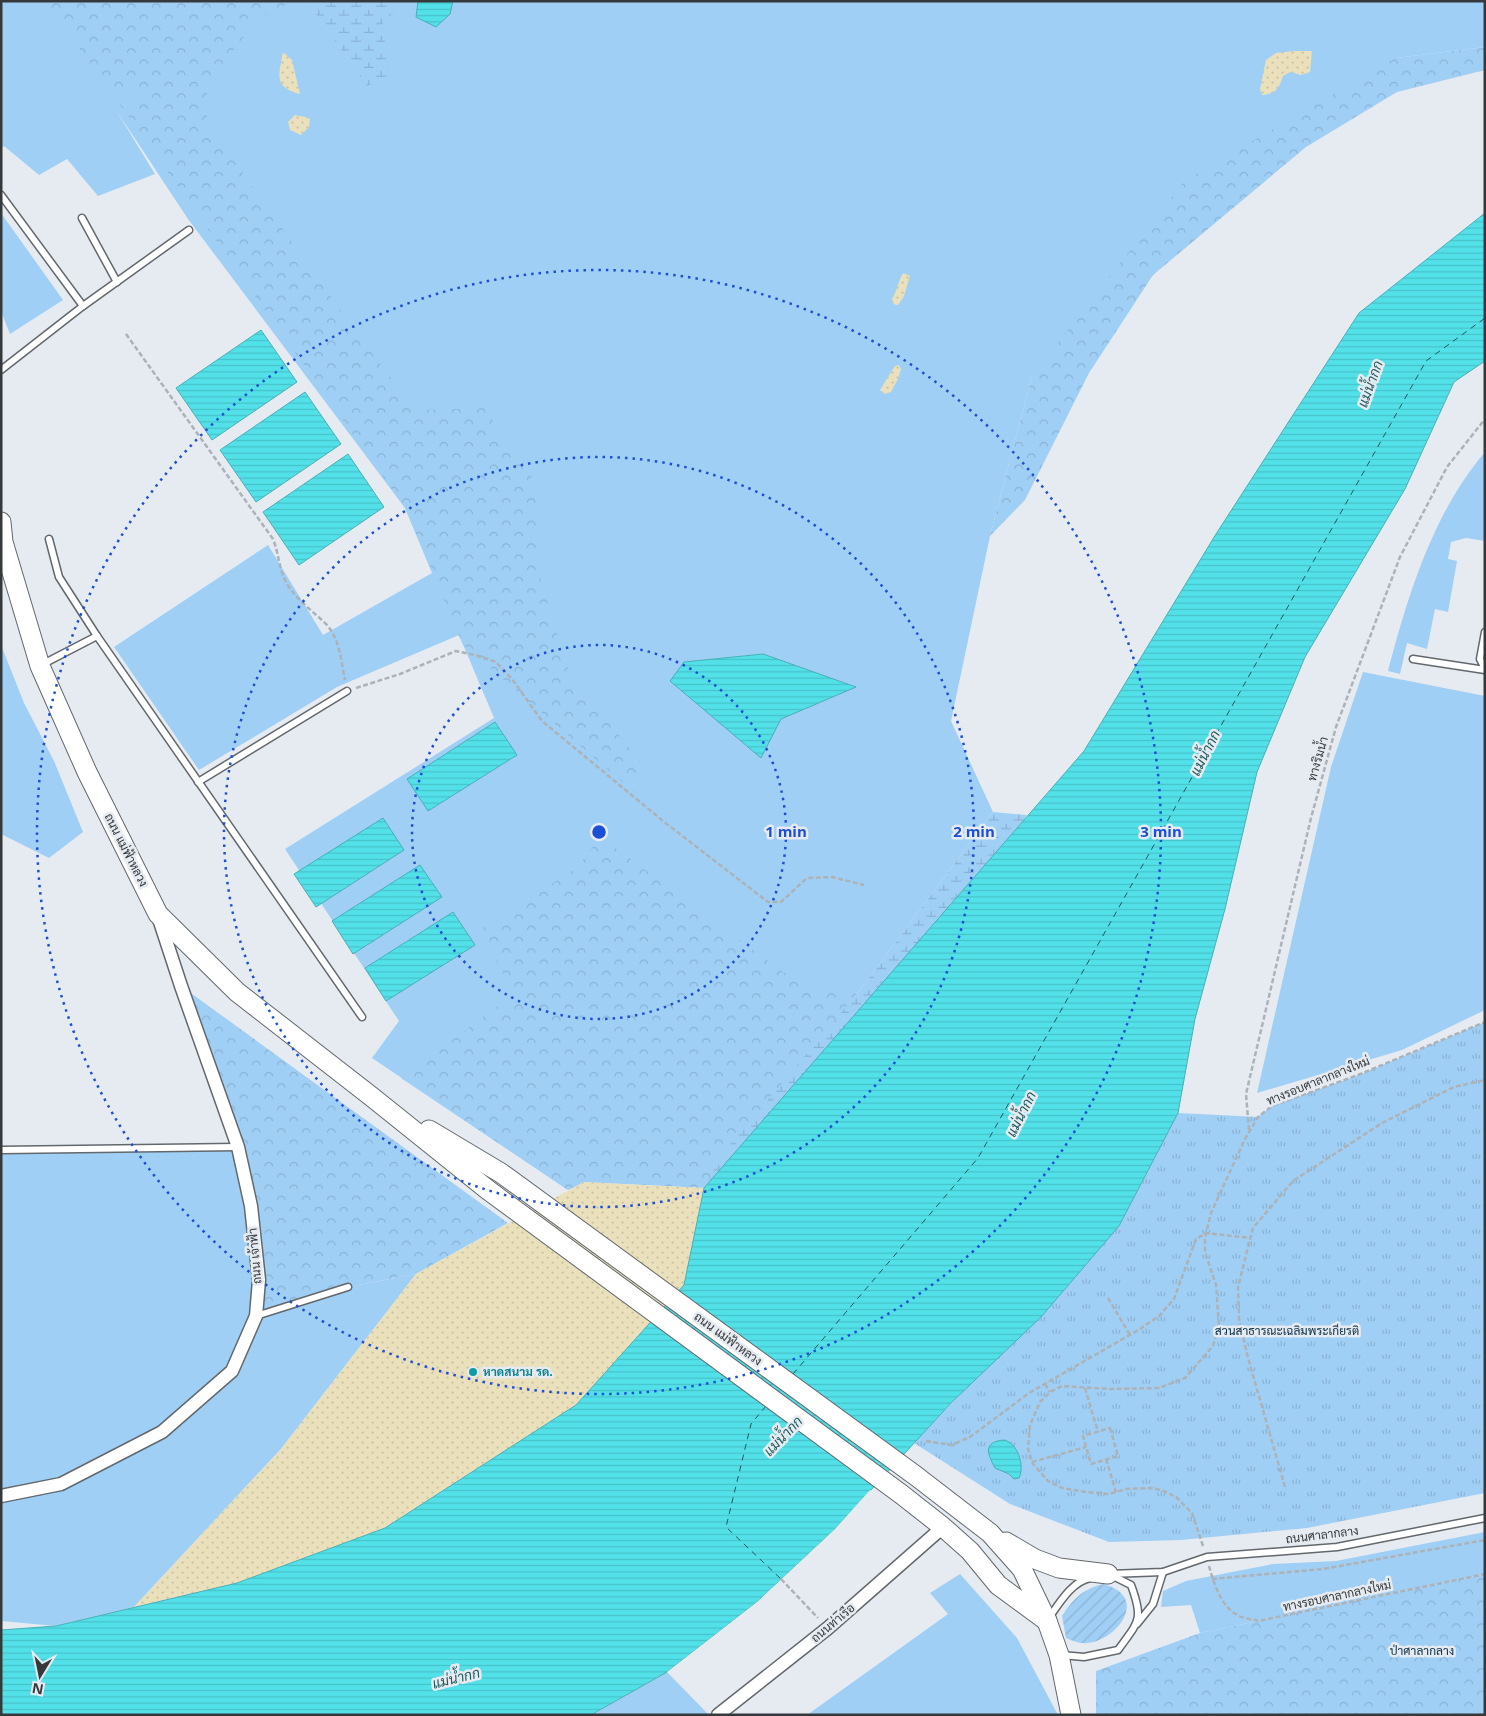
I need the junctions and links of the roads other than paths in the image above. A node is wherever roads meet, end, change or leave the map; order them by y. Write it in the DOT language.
graph roads {
  1 [pos="1,196"];
  2 [pos="82,218"];
  3 [pos="189,230"];
  4 [pos="116,282"];
  5 [pos="83,306"];
  6 [pos="1,370"];
  7 [pos="1,522"];
  8 [pos="48,539"];
  9 [pos="1485,632"];
  10 [pos="97,636"];
  11 [pos="1413,659"];
  12 [pos="40,666"];
  13 [pos="1485,670"];
  14 [pos="347,691"];
  15 [pos="198,782"];
  16 [pos="158,914"];
  17 [pos="362,1017"];
  18 [pos="372,1096"];
  19 [pos="238,1147"];
  20 [pos="1,1150"];
  21 [pos="348,1287"];
  22 [pos="256,1316"];
  23 [pos="1,1496"];
  24 [pos="1485,1518"];
  25 [pos="943,1527"];
  26 [pos="990,1533"];
  27 [pos="1163,1572"];
  28 [pos="1108,1574"];
  29 [pos="1047,1621"];
  30 [pos="1137,1624"];
  31 [pos="1059,1655"];
  32 [pos="718,1715"];
  33 [pos="1071,1715"];
  1 -- 5 [label="lane"];
  2 -- 4 [label="lane"];
  3 -- 4 [label="lane"];
  4 -- 5 [label="lane"];
  5 -- 6 [label="lane"];
  7 -- 12 [label="street, ถนน แม่ฟ้าหลวง"];
  8 -- 10 [label="lane"];
  9 -- 13 [label="lane"];
  10 -- 12 [label="lane"];
  10 -- 15 [label="lane"];
  11 -- 13 [label="lane"];
  12 -- 16 [label="street, ถนน แม่ฟ้าหลวง"];
  14 -- 15 [label="lane"];
  15 -- 17 [label="lane"];
  16 -- 18 [label="street, ถนน แม่ฟ้าหลวง"];
  16 -- 19 [label="street, ถนน เจ้าฟ้า"];
  18 -- 25 [label="street, ถนน แม่ฟ้าหลวง"];
  18 -- 26 [label="street, ถนน แม่ฟ้าหลวง"];
  19 -- 20 [label="lane"];
  19 -- 22 [label="street, ถนน เจ้าฟ้า"];
  21 -- 22 [label="lane"];
  22 -- 23 [label="street, ถนน เจ้าฟ้า"];
  24 -- 27 [label="lane, ถนนศาลากลาง"];
  25 -- 29 [label="street, ถนน แม่ฟ้าหลวง"];
  25 -- 32 [label="street, ถนนท่าเรือ"];
  26 -- 28 [label="street"];
  26 -- 29 [label="street, ถนน แม่ฟ้าหลวง"];
  27 -- 28 [label="lane, ถนนศาลากลาง"];
  27 -- 30 [label="lane"];
  28 -- 29 [label="lane"];
  28 -- 30 [label="lane"];
  29 -- 31 [label="street, ถนน แม่ฟ้าหลวง"];
  30 -- 31 [label="lane"];
  31 -- 33 [label="street, ถนน แม่ฟ้าหลวง"];
}
